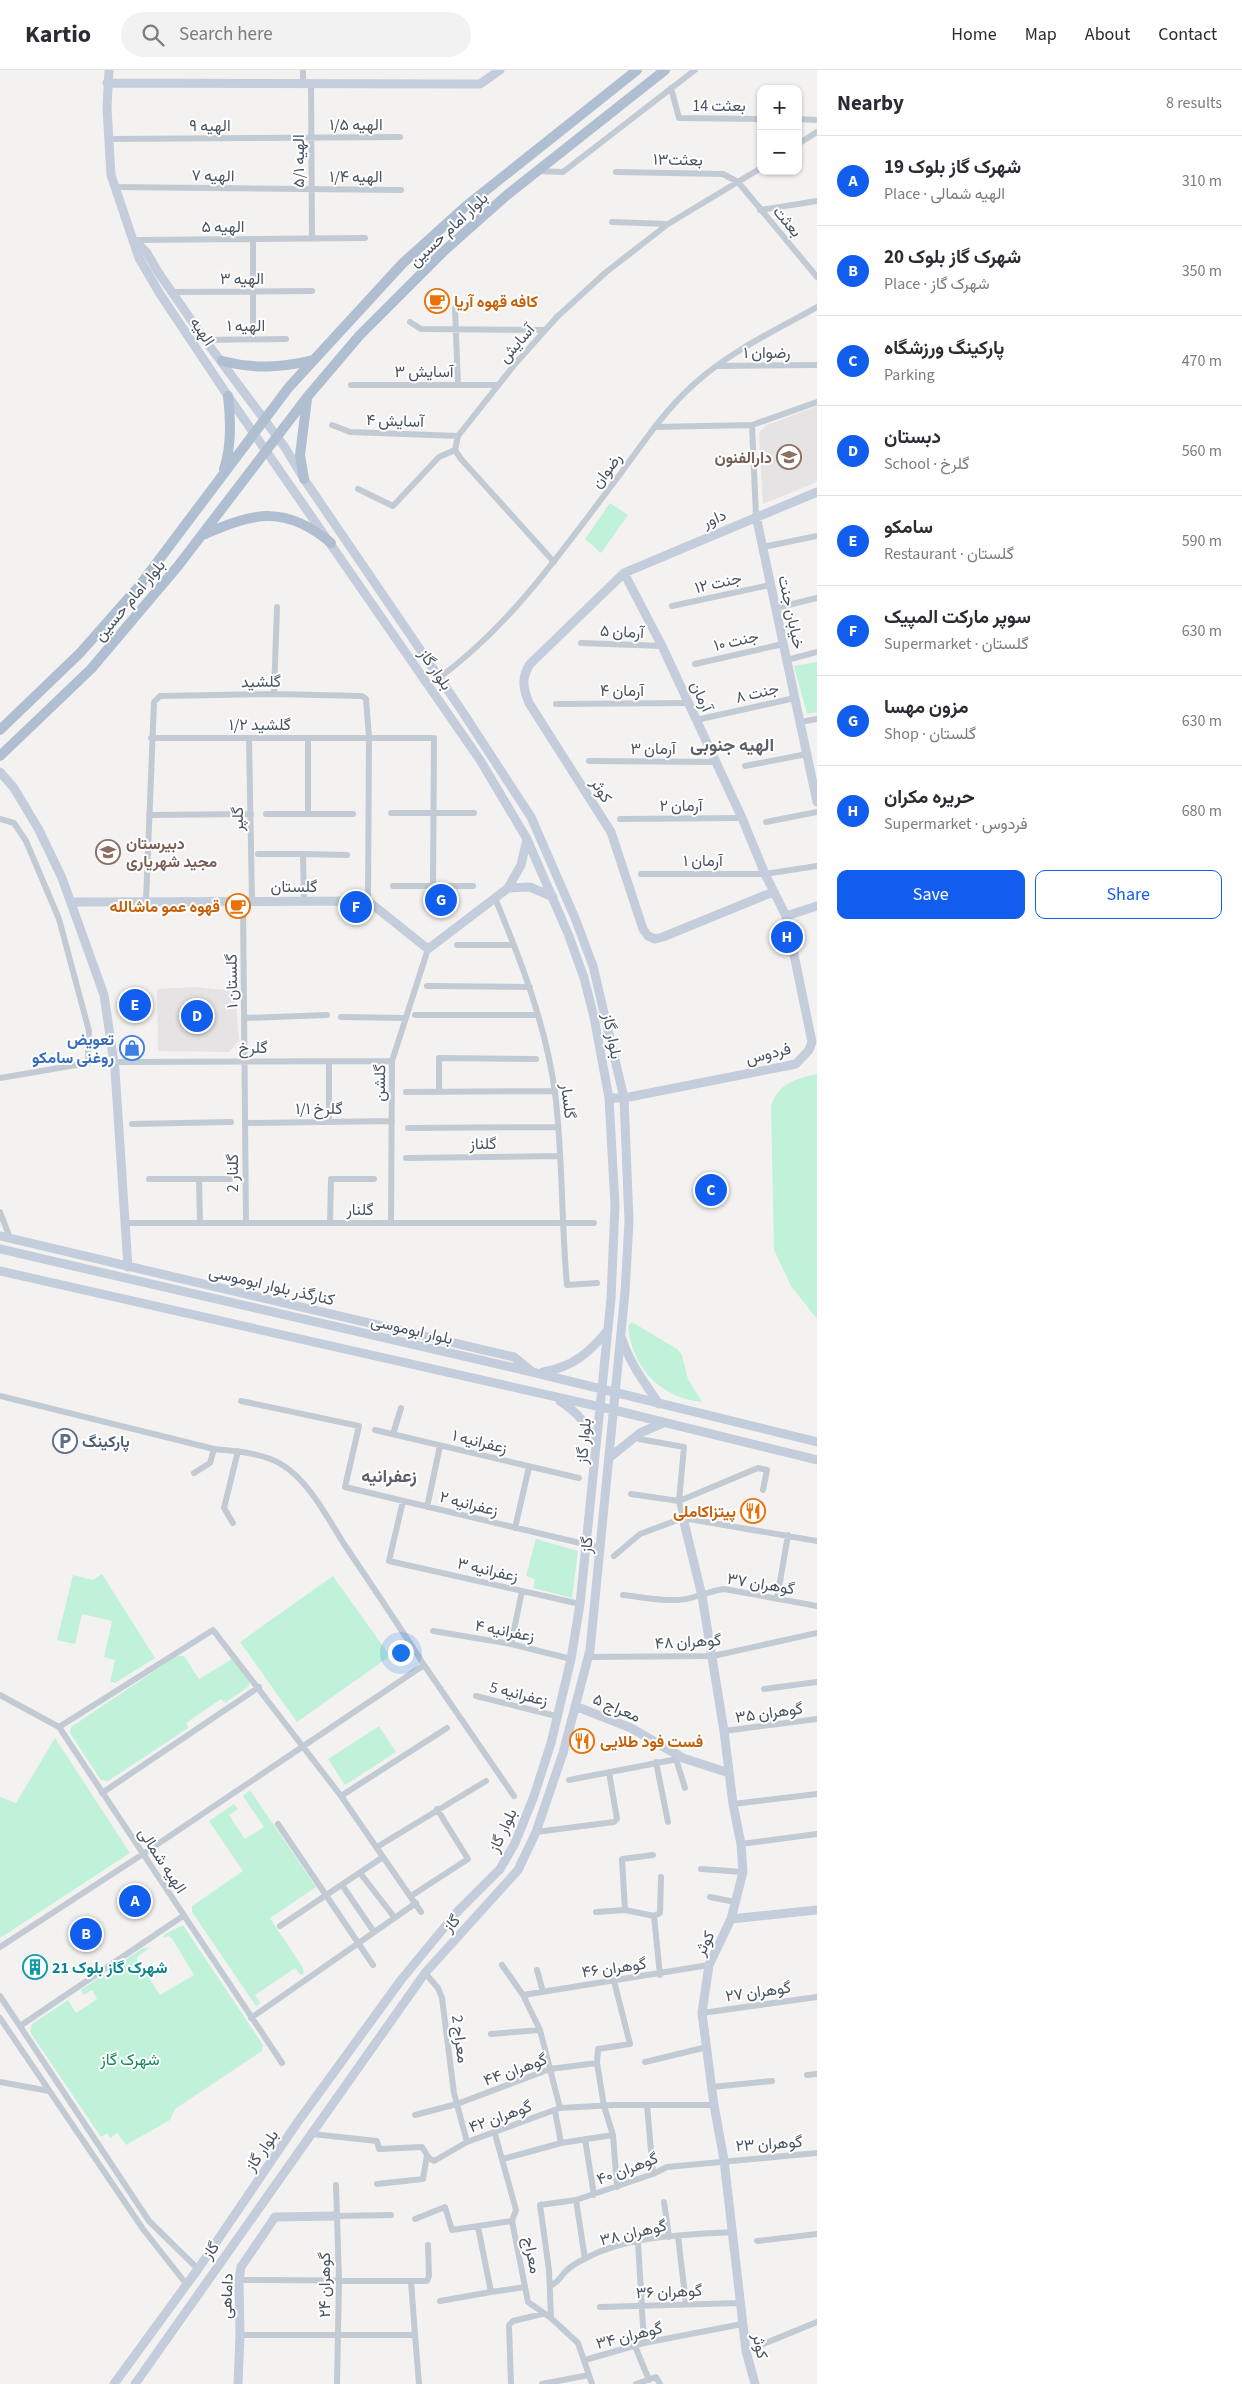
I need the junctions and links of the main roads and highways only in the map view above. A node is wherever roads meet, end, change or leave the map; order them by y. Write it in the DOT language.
graph roads {
  1 [pos="108,70"];
  2 [pos="500,70"];
  3 [pos="637,70"];
  4 [pos="665,70"];
  5 [pos="107,83"];
  6 [pos="134,240"];
  7 [pos="313,360"];
  8 [pos="222,361"];
  9 [pos="228,396"];
  10 [pos="308,396"];
  11 [pos="264,420"];
  12 [pos="254,434"];
  13 [pos="276,436"];
  14 [pos="266,451"];
  15 [pos="221,478"];
  16 [pos="304,479"];
  17 [pos="817,492"];
  18 [pos="756,516"];
  19 [pos="202,535"];
  20 [pos="331,543"];
  21 [pos="624,573"];
  22 [pos="0,730"];
  23 [pos="0,756"];
  24 [pos="0,772"];
  25 [pos="816,791"];
  26 [pos="817,802"];
  27 [pos="527,838"];
  28 [pos="508,888"];
  29 [pos="773,892"];
  30 [pos="553,897"];
  31 [pos="72,902"];
  32 [pos="817,906"];
  33 [pos="786,916"];
  34 [pos="609,1098"];
  35 [pos="624,1098"];
  36 [pos="0,1236"];
  37 [pos="0,1249"];
  38 [pos="128,1267"];
  39 [pos="0,1271"];
  40 [pos="284,1303"];
  41 [pos="305,1320"];
  42 [pos="388,1327"];
  43 [pos="608,1330"];
  44 [pos="621,1336"];
  45 [pos="404,1343"];
  46 [pos="535,1372"];
  47 [pos="603,1388"];
  48 [pos="616,1392"];
  49 [pos="556,1398"];
  50 [pos="659,1404"];
  51 [pos="601,1407"];
  52 [pos="614,1410"];
  53 [pos="663,1423"];
  54 [pos="817,1442"];
  55 [pos="597,1450"];
  56 [pos="609,1458"];
  57 [pos="817,1460"];
  58 [pos="683,1518"];
  59 [pos="575,1706"];
  60 [pos="729,1773"];
  61 [pos="817,1910"];
  62 [pos="731,1918"];
  63 [pos="297,2123"];
  64 [pos="312,2134"];
  65 [pos="337,2216"];
  66 [pos="114,2384"];
  67 [pos="135,2384"];
  68 [pos="238,2384"];
  69 [pos="755,2384"];
  1 -- 5 [label="main road, الهیه"];
  2 -- 5 [label="main road"];
  3 -- 7 [label="main road, بلوار امام حسین"];
  4 -- 10 [label="main road, بلوار امام حسین"];
  5 -- 6 [label="main road, الهیه"];
  6 -- 8 [label="main road, الهیه"];
  6 -- 9 [label="main road, الهیه"];
  7 -- 8 [label="main road"];
  7 -- 11 [label="main road, بلوار امام حسین"];
  8 -- 11 [label="main road, الهیه"];
  9 -- 12 [label="main road, الهیه"];
  9 -- 15 [label="main road"];
  10 -- 13 [label="main road, بلوار امام حسین"];
  10 -- 16 [label="main road"];
  11 -- 12 [label="main road, بلوار امام حسین"];
  11 -- 13 [label="main road, الهیه"];
  12 -- 14 [label="main road, الهیه"];
  12 -- 15 [label="main road, بلوار امام حسین"];
  13 -- 14 [label="main road, بلوار امام حسین"];
  13 -- 16 [label="main road, بلوار گاز"];
  14 -- 19 [label="main road, بلوار امام حسین"];
  14 -- 20 [label="main road, بلوار گاز"];
  15 -- 22 [label="main road, بلوار امام حسین"];
  16 -- 35 [label="main road, بلوار گاز"];
  17 -- 18 [label="main road, داور"];
  18 -- 21 [label="main road, داور"];
  18 -- 25 [label="main road, خیابان جنت"];
  19 -- 20 [label="main road"];
  19 -- 23 [label="main road, بلوار امام حسین"];
  20 -- 27 [label="main road, بلوار گاز"];
  21 -- 29 [label="main road, آرمان"];
  21 -- 29 [label="main road, کوثر"];
  24 -- 31 [label="main road"];
  25 -- 26 [label="main road, خیابان جنت"];
  27 -- 28 [label="main road"];
  27 -- 30 [label="main road, بلوار گاز"];
  28 -- 30 [label="main road"];
  28 -- 31 [label="main road, گلستان"];
  29 -- 33 [label="main road, آرمان"];
  30 -- 34 [label="main road, بلوار گاز"];
  31 -- 38 [label="main road"];
  32 -- 33 [label="main road"];
  33 -- 35 [label="main road, فردوس"];
  34 -- 35 [label="main road"];
  34 -- 43 [label="main road, بلوار گاز"];
  35 -- 44 [label="main road, بلوار گاز"];
  36 -- 38 [label="main road, کنارگذر بلوار ابوموسی"];
  37 -- 41 [label="main road, بلوار ابوموسی"];
  38 -- 40 [label="main road, کنارگذر بلوار ابوموسی"];
  39 -- 49 [label="main road"];
  40 -- 41 [label="main road"];
  40 -- 42 [label="main road, کنارگذر بلوار ابوموسی"];
  41 -- 45 [label="main road, بلوار ابوموسی"];
  42 -- 45 [label="main road"];
  42 -- 46 [label="main road, کنارگذر بلوار ابوموسی"];
  43 -- 46 [label="main road"];
  43 -- 47 [label="main road, بلوار گاز"];
  44 -- 48 [label="main road, بلوار گاز"];
  44 -- 50 [label="main road"];
  45 -- 46 [label="main road, بلوار ابوموسی"];
  46 -- 47 [label="main road, بلوار ابوموسی"];
  47 -- 48 [label="main road, بلوار ابوموسی"];
  47 -- 51 [label="main road, بلوار گاز"];
  48 -- 50 [label="main road, بلوار ابوموسی"];
  48 -- 52 [label="main road, بلوار گاز"];
  49 -- 51 [label="main road"];
  49 -- 55 [label="main road"];
  50 -- 54 [label="main road, بلوار ابوموسی"];
  51 -- 52 [label="main road"];
  51 -- 55 [label="main road, بلوار گاز"];
  52 -- 53 [label="main road"];
  52 -- 56 [label="main road, گاز"];
  53 -- 56 [label="main road"];
  53 -- 57 [label="main road"];
  55 -- 63 [label="main road, بلوار گاز"];
  56 -- 59 [label="main road, گاز"];
  58 -- 60 [label="main road, کوثر"];
  59 -- 60 [label="main road, معراج ۵"];
  59 -- 64 [label="main road, گاز"];
  60 -- 62 [label="main road, کوثر"];
  61 -- 62 [label="main road"];
  62 -- 69 [label="main road, کوثر"];
  63 -- 64 [label="main road"];
  63 -- 66 [label="main road, بلوار گاز"];
  64 -- 67 [label="main road, گاز"];
  65 -- 68 [label="main road, داماهی"];
}
